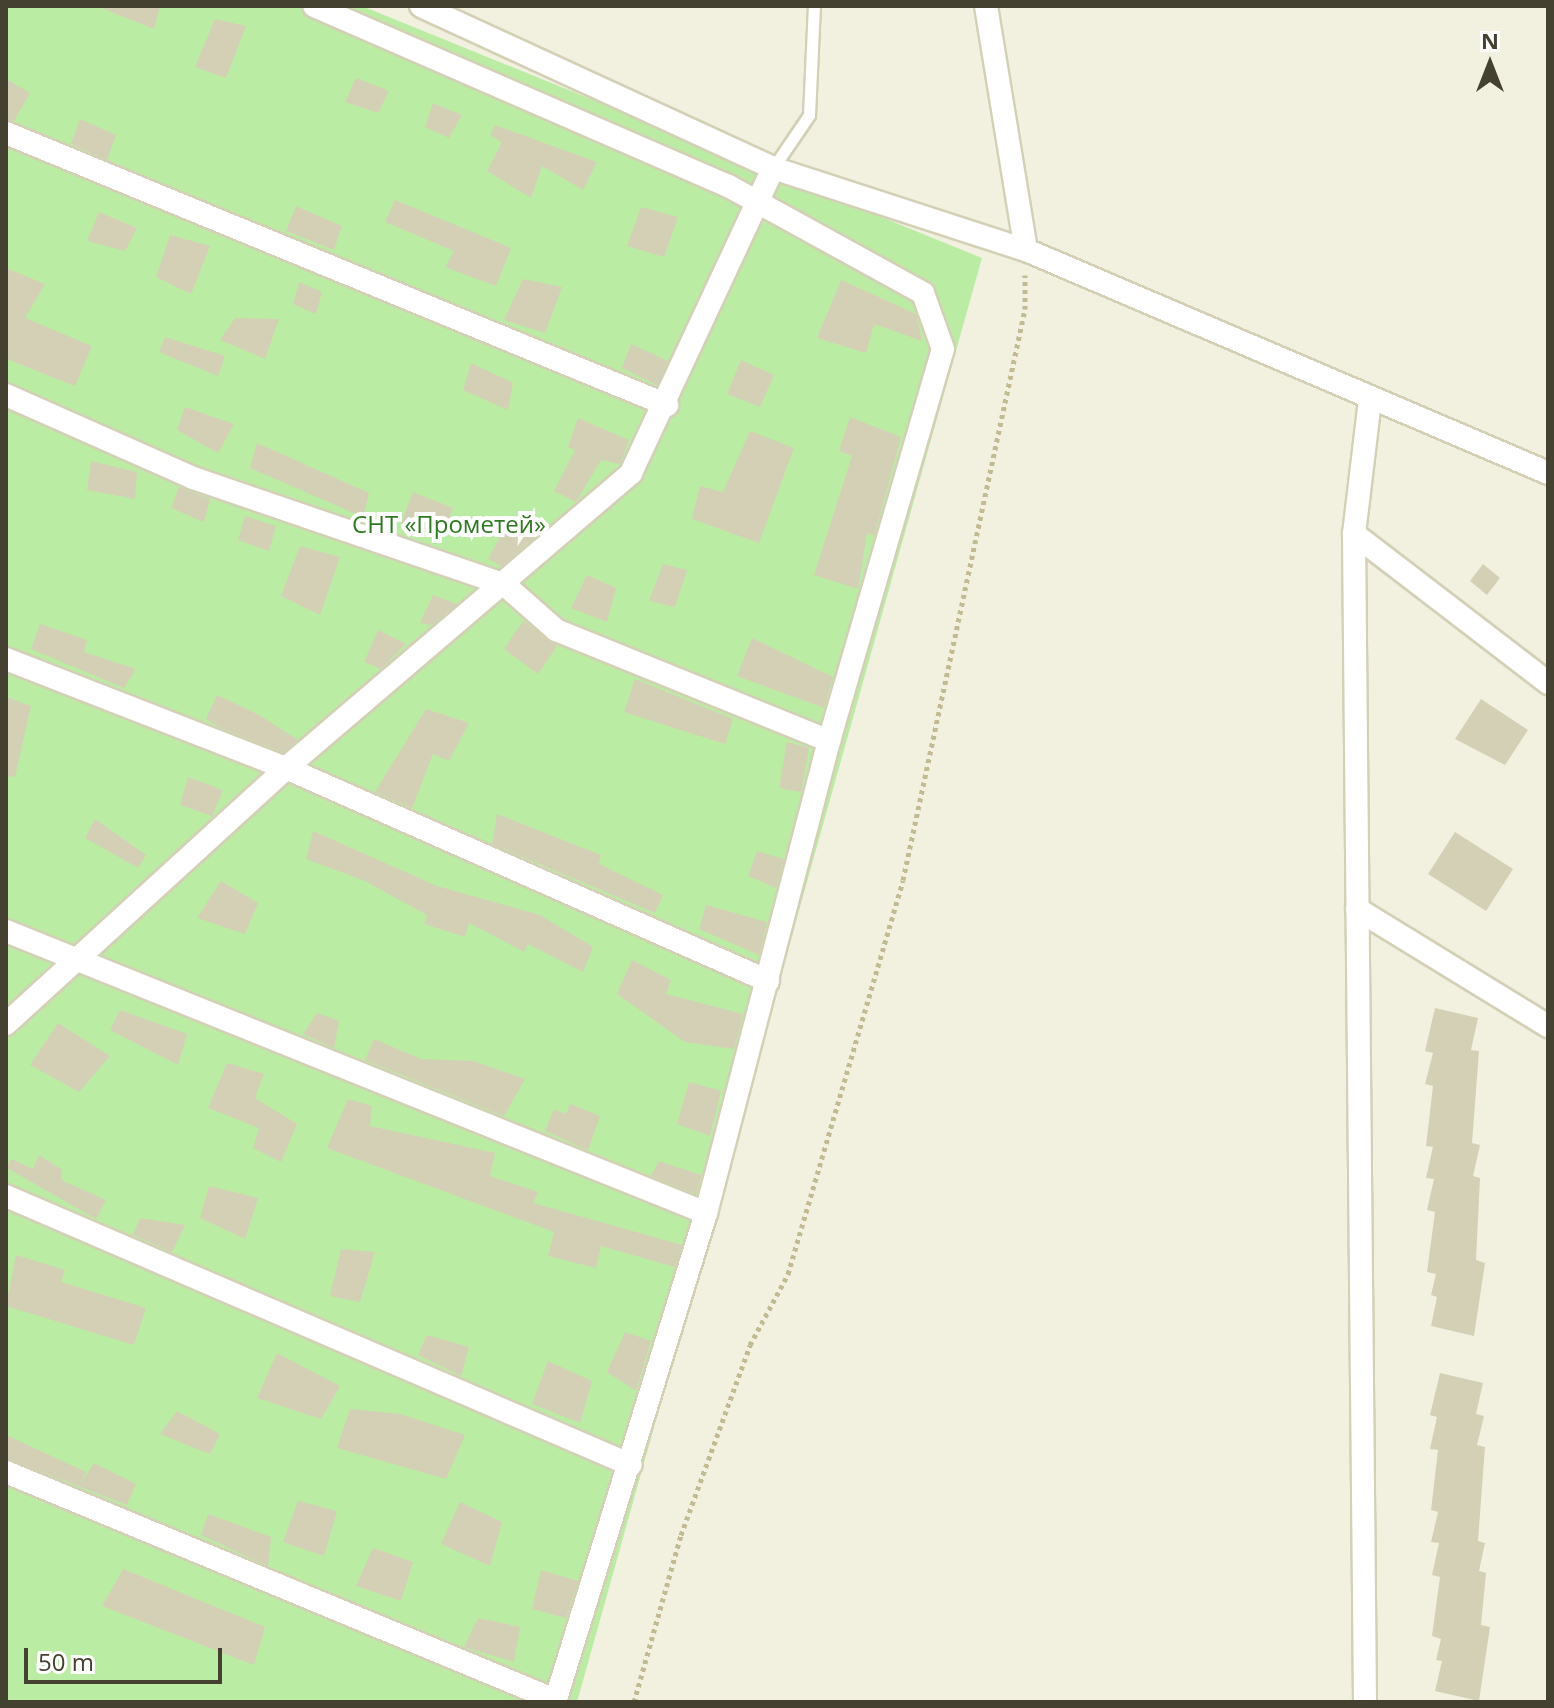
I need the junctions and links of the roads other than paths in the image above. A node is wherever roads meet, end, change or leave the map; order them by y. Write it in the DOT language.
graph roads {
  1 [pos="314,6"];
  2 [pos="421,6"];
  3 [pos="814,6"];
  4 [pos="986,6"];
  5 [pos="6,133"];
  6 [pos="773,168"];
  7 [pos="758,206"];
  8 [pos="1026,250"];
  9 [pos="6,395"];
  10 [pos="1370,400"];
  11 [pos="667,405"];
  12 [pos="1548,473"];
  13 [pos="1354,534"];
  14 [pos="505,585"];
  15 [pos="6,659"];
  16 [pos="1548,683"];
  17 [pos="829,741"];
  18 [pos="286,768"];
  19 [pos="1357,909"];
  20 [pos="6,931"];
  21 [pos="73,960"];
  22 [pos="768,981"];
  23 [pos="6,1024"];
  24 [pos="1548,1026"];
  25 [pos="6,1196"];
  26 [pos="706,1213"];
  27 [pos="631,1465"];
  28 [pos="6,1472"];
  29 [pos="555,1701"];
  30 [pos="1365,1702"];
  1 -- 7 [label="street"];
  2 -- 6 [label="street"];
  3 -- 6 [label="lane"];
  4 -- 8 [label="street"];
  5 -- 11 [label="street"];
  6 -- 7 [label="street"];
  6 -- 8 [label="street"];
  7 -- 11 [label="street"];
  7 -- 17 [label="street"];
  8 -- 10 [label="street"];
  9 -- 14 [label="street"];
  10 -- 12 [label="street"];
  10 -- 13 [label="street"];
  11 -- 14 [label="street"];
  13 -- 16 [label="street"];
  13 -- 19 [label="street"];
  14 -- 17 [label="street"];
  14 -- 18 [label="street"];
  15 -- 18 [label="street"];
  17 -- 22 [label="street"];
  18 -- 21 [label="street"];
  18 -- 22 [label="street"];
  19 -- 24 [label="street"];
  19 -- 30 [label="street"];
  20 -- 21 [label="street"];
  21 -- 23 [label="street"];
  21 -- 26 [label="street"];
  22 -- 26 [label="street"];
  25 -- 27 [label="street"];
  26 -- 27 [label="street"];
  27 -- 29 [label="street"];
  28 -- 29 [label="street"];
}
